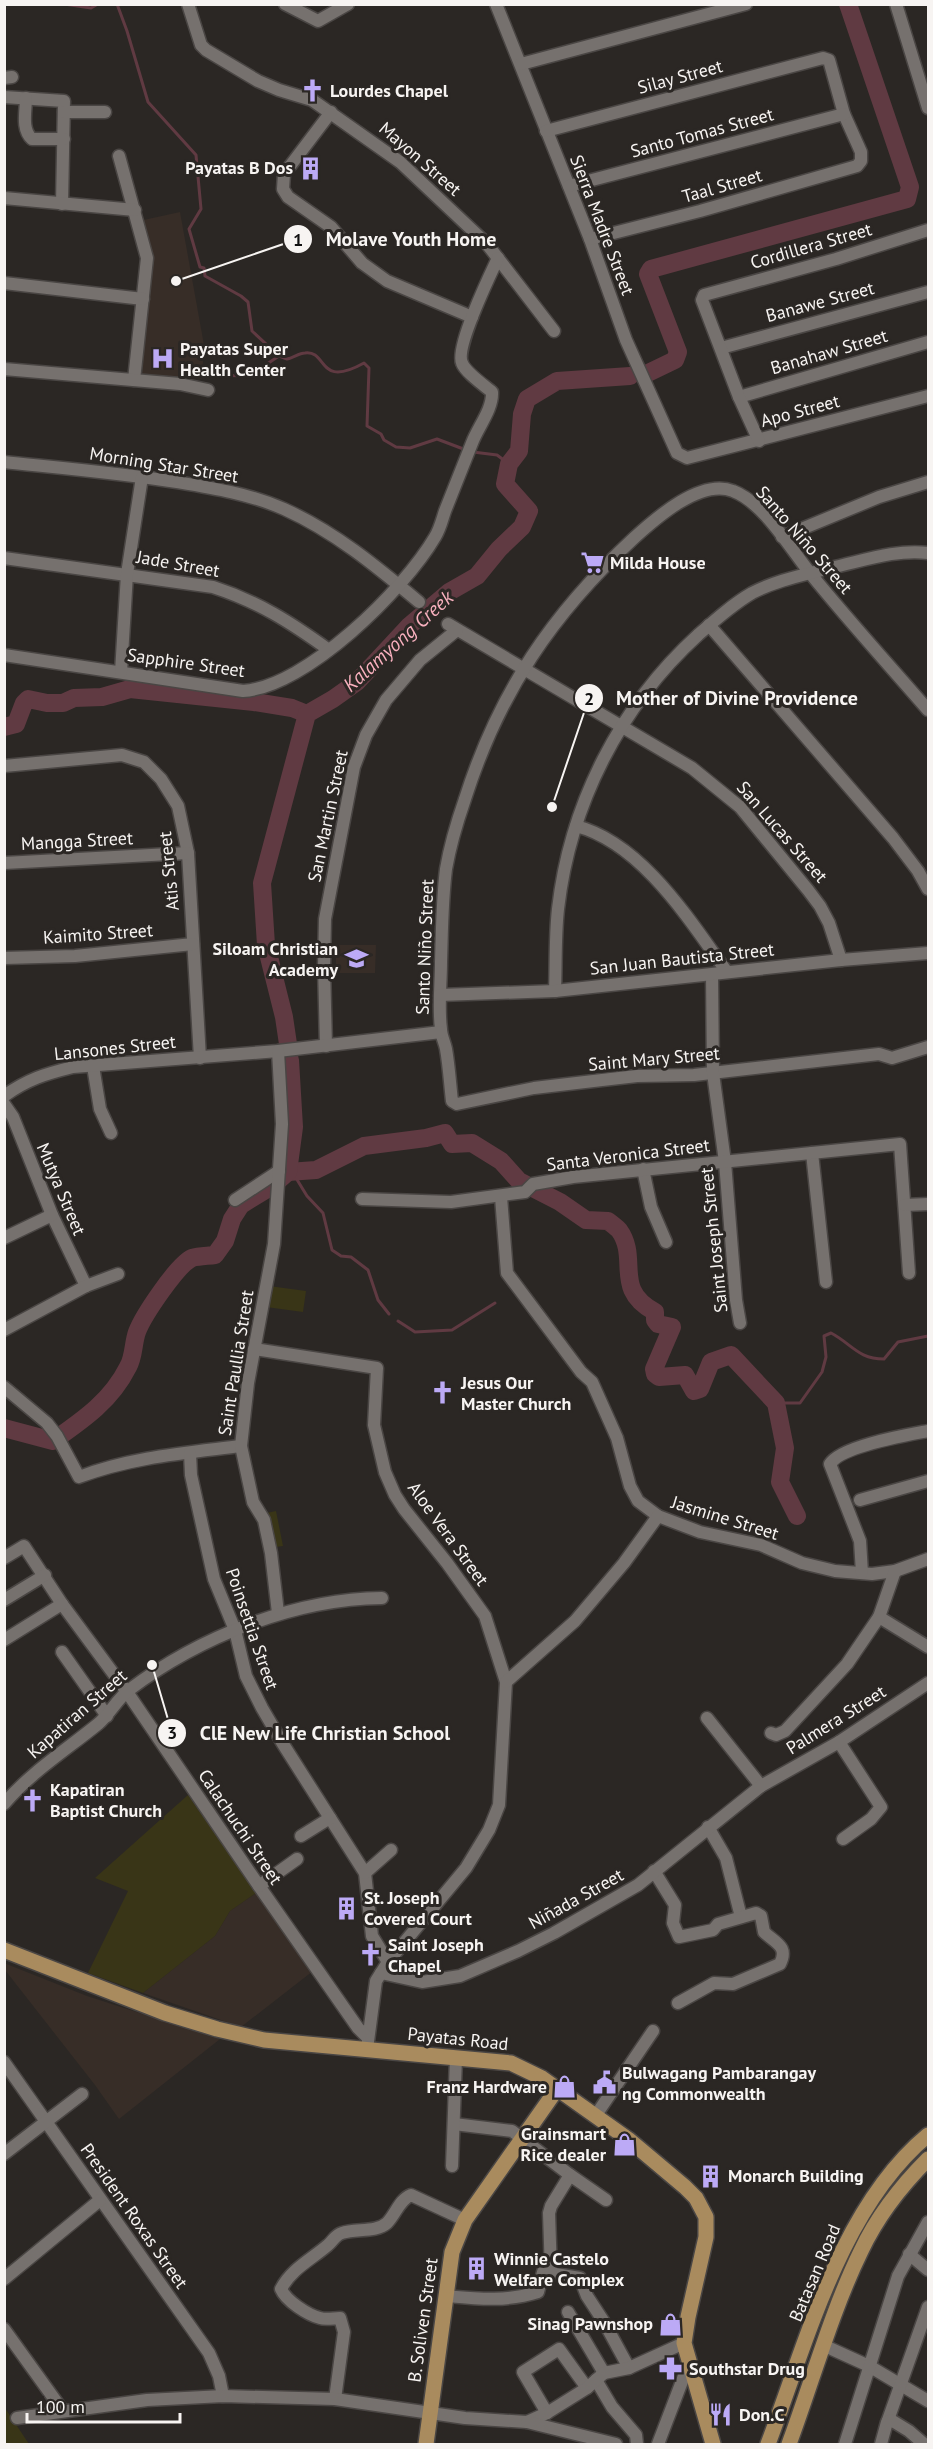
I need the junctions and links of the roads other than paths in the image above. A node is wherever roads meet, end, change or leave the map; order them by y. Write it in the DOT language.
graph roads {
  1 [pos="188,4"];
  2 [pos="285,4"];
  3 [pos="348,4"];
  4 [pos="496,4"];
  5 [pos="746,4"];
  6 [pos="896,4"];
  7 [pos="521,64"];
  8 [pos="4,97"];
  9 [pos="26,98"];
  10 [pos="928,108"];
  11 [pos="64,112"];
  12 [pos="105,112"];
  13 [pos="331,112"];
  14 [pos="844,114"];
  15 [pos="546,131"];
  16 [pos="64,139"];
  17 [pos="119,156"];
  18 [pos="569,186"];
  19 [pos="4,198"];
  20 [pos="62,204"];
  21 [pos="135,210"];
  22 [pos="928,230"];
  23 [pos="590,239"];
  24 [pos="498,258"];
  25 [pos="4,283"];
  26 [pos="928,292"];
  27 [pos="143,299"];
  28 [pos="472,317"];
  29 [pos="554,331"];
  30 [pos="928,342"];
  31 [pos="721,348"];
  32 [pos="4,369"];
  33 [pos="134,380"];
  34 [pos="208,390"];
  35 [pos="928,396"];
  36 [pos="739,397"];
  37 [pos="759,441"];
  38 [pos="681,456"];
  39 [pos="4,462"];
  40 [pos="142,477"];
  41 [pos="928,483"];
  42 [pos="782,537"];
  43 [pos="928,554"];
  44 [pos="4,558"];
  45 [pos="810,573"];
  46 [pos="126,574"];
  47 [pos="400,586"];
  48 [pos="419,602"];
  49 [pos="709,625"];
  50 [pos="453,627"];
  51 [pos="330,650"];
  52 [pos="4,655"];
  53 [pos="523,668"];
  54 [pos="121,672"];
  55 [pos="928,710"];
  56 [pos="621,727"];
  57 [pos="4,766"];
  58 [pos="576,826"];
  59 [pos="188,853"];
  60 [pos="4,863"];
  61 [pos="928,889"];
  62 [pos="193,944"];
  63 [pos="928,953"];
  64 [pos="4,958"];
  65 [pos="841,960"];
  66 [pos="727,972"];
  67 [pos="712,975"];
  68 [pos="555,991"];
  69 [pos="440,995"];
  70 [pos="441,1032"];
  71 [pos="326,1046"];
  72 [pos="928,1047"];
  73 [pos="278,1051"];
  74 [pos="200,1058"];
  75 [pos="93,1066"];
  76 [pos="713,1072"];
  77 [pos="4,1096"];
  78 [pos="4,1104"];
  79 [pos="111,1133"];
  80 [pos="812,1153"];
  81 [pos="725,1162"];
  82 [pos="643,1169"];
  83 [pos="278,1178"];
  84 [pos="501,1197"];
  85 [pos="363,1199"];
  86 [pos="235,1200"];
  87 [pos="928,1204"];
  88 [pos="905,1205"];
  89 [pos="52,1215"];
  90 [pos="4,1238"];
  91 [pos="666,1242"];
  92 [pos="909,1273"];
  93 [pos="118,1274"];
  94 [pos="826,1282"];
  95 [pos="86,1286"];
  96 [pos="740,1323"];
  97 [pos="4,1329"];
  98 [pos="254,1349"];
  99 [pos="4,1387"];
  100 [pos="928,1431"];
  101 [pos="241,1446"];
  102 [pos="190,1453"];
  103 [pos="928,1481"];
  104 [pos="860,1500"];
  105 [pos="658,1516"];
  106 [pos="4,1558"];
  107 [pos="928,1559"];
  108 [pos="895,1571"];
  109 [pos="862,1573"];
  110 [pos="45,1575"];
  111 [pos="382,1598"];
  112 [pos="4,1600"];
  113 [pos="62,1604"];
  114 [pos="278,1613"];
  115 [pos="879,1617"];
  116 [pos="235,1630"];
  117 [pos="4,1640"];
  118 [pos="928,1647"];
  119 [pos="62,1652"];
  120 [pos="506,1682"];
  121 [pos="928,1683"];
  122 [pos="127,1692"];
  123 [pos="107,1716"];
  124 [pos="707,1718"];
  125 [pos="771,1733"];
  126 [pos="839,1742"];
  127 [pos="760,1786"];
  128 [pos="4,1804"];
  129 [pos="330,1818"];
  130 [pos="708,1827"];
  131 [pos="302,1836"];
  132 [pos="843,1839"];
  133 [pos="391,1850"];
  134 [pos="297,1859"];
  135 [pos="654,1871"];
  136 [pos="365,1873"];
  137 [pos="259,1886"];
  138 [pos="741,1917"];
  139 [pos="4,1950"];
  140 [pos="385,1968"];
  141 [pos="678,2003"];
  142 [pos="653,2031"];
  143 [pos="367,2044"];
  144 [pos="456,2058"];
  145 [pos="4,2062"];
  146 [pos="557,2089"];
  147 [pos="82,2094"];
  148 [pos="596,2115"];
  149 [pos="46,2122"];
  150 [pos="454,2124"];
  151 [pos="928,2135"];
  152 [pos="522,2138"];
  153 [pos="4,2154"];
  154 [pos="928,2158"];
  155 [pos="452,2166"];
  156 [pos="570,2175"];
  157 [pos="100,2200"];
  158 [pos="606,2200"];
  159 [pos="465,2220"];
  160 [pos="928,2222"];
  161 [pos="909,2254"];
  162 [pos="928,2270"];
  163 [pos="551,2273"];
  164 [pos="4,2279"];
  165 [pos="446,2296"];
  166 [pos="928,2307"];
  167 [pos="568,2312"];
  168 [pos="4,2329"];
  169 [pos="684,2343"];
  170 [pos="825,2346"];
  171 [pos="689,2363"];
  172 [pos="869,2366"];
  173 [pos="629,2368"];
  174 [pos="596,2380"];
  175 [pos="900,2384"];
  176 [pos="223,2396"];
  177 [pos="335,2399"];
  178 [pos="928,2401"];
  179 [pos="63,2411"];
  180 [pos="431,2411"];
  181 [pos="547,2414"];
  182 [pos="17,2418"];
  183 [pos="888,2420"];
  184 [pos="527,2422"];
  185 [pos="426,2445"];
  186 [pos="616,2445"];
  187 [pos="637,2445"];
  188 [pos="658,2445"];
  189 [pos="713,2445"];
  190 [pos="768,2445"];
  191 [pos="789,2445"];
  192 [pos="845,2445"];
  193 [pos="881,2445"];
  194 [pos="924,2445"];
  1 -- 13 [label="street, Mayon Street"];
  2 -- 3 [label="street"];
  4 -- 7 [label="street, Sierra Madre Street"];
  5 -- 7 [label="street"];
  6 -- 10 [label="street"];
  7 -- 15 [label="street, Sierra Madre Street"];
  8 -- 9 [label="street"];
  9 -- 11 [label="street"];
  9 -- 16 [label="street"];
  11 -- 12 [label="street"];
  11 -- 16 [label="street"];
  13 -- 24 [label="street, Mayon Street"];
  13 -- 28 [label="street"];
  14 -- 15 [label="street, Silay Street"];
  14 -- 18 [label="street, Santo Tomas Street"];
  14 -- 23 [label="street, Taal Street"];
  15 -- 18 [label="street, Sierra Madre Street"];
  16 -- 20 [label="street"];
  17 -- 21 [label="street"];
  18 -- 23 [label="street, Sierra Madre Street"];
  19 -- 20 [label="street"];
  20 -- 21 [label="street"];
  21 -- 27 [label="street"];
  22 -- 31 [label="street, Cordillera Street"];
  23 -- 38 [label="street, Sierra Madre Street"];
  24 -- 28 [label="street"];
  24 -- 29 [label="street, Mayon Street"];
  25 -- 27 [label="street"];
  26 -- 31 [label="street, Banawe Street"];
  27 -- 33 [label="street"];
  28 -- 47 [label="street, Sapphire Street"];
  30 -- 36 [label="street, Banahaw Street"];
  31 -- 36 [label="street"];
  32 -- 33 [label="street"];
  33 -- 34 [label="street"];
  35 -- 37 [label="street, Apo Street"];
  36 -- 37 [label="street"];
  37 -- 38 [label="street, Apo Street"];
  39 -- 40 [label="street, Morning Star Street"];
  40 -- 46 [label="street"];
  40 -- 47 [label="street, Morning Star Street"];
  41 -- 42 [label="street"];
  42 -- 45 [label="street, Santo Niño Street"];
  42 -- 53 [label="street, Santo Niño Street"];
  43 -- 45 [label="street"];
  44 -- 46 [label="street, Jade Street"];
  45 -- 49 [label="street"];
  45 -- 55 [label="street, Santo Niño Street"];
  46 -- 51 [label="street, Jade Street"];
  46 -- 54 [label="street"];
  47 -- 48 [label="street"];
  47 -- 51 [label="street, Sapphire Street"];
  49 -- 56 [label="street"];
  49 -- 61 [label="street"];
  50 -- 53 [label="street, San Lucas Street"];
  50 -- 71 [label="street, San Martin Street"];
  51 -- 54 [label="street, Sapphire Street"];
  52 -- 54 [label="street, Sapphire Street"];
  53 -- 56 [label="street, San Lucas Street"];
  53 -- 69 [label="street, Santo Niño Street"];
  56 -- 58 [label="street"];
  56 -- 65 [label="street, San Lucas Street"];
  57 -- 59 [label="street, Atis Street"];
  58 -- 66 [label="street"];
  58 -- 68 [label="street"];
  59 -- 60 [label="street, Mangga Street"];
  59 -- 62 [label="street, Atis Street"];
  62 -- 64 [label="street, Kaimito Street"];
  62 -- 74 [label="street, Atis Street"];
  63 -- 65 [label="street, San Juan Bautista Street"];
  65 -- 66 [label="street, San Juan Bautista Street"];
  66 -- 67 [label="street, San Juan Bautista Street"];
  67 -- 68 [label="street, San Juan Bautista Street"];
  67 -- 76 [label="street, Saint Joseph Street"];
  68 -- 69 [label="street, San Juan Bautista Street"];
  69 -- 70 [label="street, Santo Niño Street"];
  70 -- 71 [label="street, Lansones Street"];
  70 -- 76 [label="street, Saint Mary Street"];
  71 -- 73 [label="street, Lansones Street"];
  72 -- 76 [label="street, Saint Mary Street"];
  73 -- 74 [label="street, Lansones Street"];
  73 -- 83 [label="street, Saint Paullia Street"];
  74 -- 75 [label="street, Lansones Street"];
  75 -- 77 [label="street, Lansones Street"];
  75 -- 79 [label="street"];
  76 -- 81 [label="street, Saint Joseph Street"];
  78 -- 89 [label="street, Mutya Street"];
  80 -- 81 [label="street, Santa Veronica Street"];
  80 -- 88 [label="street, Santa Veronica Street"];
  80 -- 94 [label="street"];
  81 -- 82 [label="street, Santa Veronica Street"];
  81 -- 96 [label="street, Saint Joseph Street"];
  82 -- 84 [label="street, Santa Veronica Street"];
  82 -- 91 [label="street"];
  83 -- 86 [label="street"];
  83 -- 98 [label="street, Saint Paullia Street"];
  84 -- 85 [label="street, Santa Veronica Street"];
  84 -- 105 [label="street, Jasmine Street"];
  87 -- 88 [label="street"];
  88 -- 92 [label="street"];
  89 -- 90 [label="street"];
  89 -- 95 [label="street, Mutya Street"];
  93 -- 95 [label="street"];
  95 -- 97 [label="street"];
  98 -- 101 [label="street, Saint Paullia Street"];
  98 -- 120 [label="street, Aloe Vera Street"];
  99 -- 102 [label="street"];
  100 -- 109 [label="street"];
  101 -- 102 [label="street"];
  101 -- 114 [label="street, Saint Paullia Street"];
  102 -- 116 [label="street, Poinsettia Street"];
  103 -- 104 [label="street"];
  105 -- 109 [label="street, Jasmine Street"];
  105 -- 120 [label="street"];
  106 -- 110 [label="street, Calachuchi Street"];
  107 -- 108 [label="street, Jasmine Street"];
  108 -- 109 [label="street, Jasmine Street"];
  108 -- 115 [label="street"];
  110 -- 112 [label="street"];
  110 -- 113 [label="street, Calachuchi Street"];
  111 -- 114 [label="street, Kapatiran Street"];
  113 -- 117 [label="street"];
  113 -- 122 [label="street, Calachuchi Street"];
  114 -- 116 [label="street, Kapatiran Street"];
  115 -- 118 [label="street"];
  115 -- 125 [label="street"];
  116 -- 122 [label="street, Kapatiran Street"];
  116 -- 129 [label="street, Poinsettia Street"];
  119 -- 123 [label="street"];
  120 -- 140 [label="street"];
  121 -- 126 [label="street, Palmera Street"];
  122 -- 123 [label="street, Kapatiran Street"];
  122 -- 137 [label="street, Calachuchi Street"];
  123 -- 128 [label="street, Kapatiran Street"];
  124 -- 127 [label="street"];
  126 -- 127 [label="street, Palmera Street"];
  126 -- 132 [label="street"];
  127 -- 130 [label="street, Niñada Street"];
  129 -- 131 [label="street"];
  129 -- 136 [label="street, Poinsettia Street"];
  130 -- 135 [label="street, Niñada Street"];
  130 -- 138 [label="street"];
  133 -- 136 [label="street"];
  134 -- 137 [label="street"];
  135 -- 138 [label="street"];
  135 -- 140 [label="street, Niñada Street"];
  136 -- 140 [label="street, Poinsettia Street"];
  137 -- 143 [label="street, Calachuchi Street"];
  138 -- 141 [label="street"];
  139 -- 143 [label="main road, Payatas Road"];
  140 -- 143 [label="street"];
  142 -- 148 [label="street"];
  143 -- 144 [label="main road, Payatas Road"];
  144 -- 146 [label="main road, Payatas Road"];
  144 -- 150 [label="street"];
  145 -- 149 [label="street, President Roxas Street"];
  146 -- 148 [label="main road, Payatas Road"];
  146 -- 152 [label="main road, B. Soliven Street"];
  147 -- 149 [label="street"];
  148 -- 169 [label="main road, Payatas Road"];
  149 -- 153 [label="street"];
  149 -- 157 [label="street, President Roxas Street"];
  150 -- 152 [label="street"];
  150 -- 155 [label="street"];
  151 -- 190 [label="main road, Batasan Road"];
  152 -- 156 [label="street"];
  152 -- 159 [label="main road, B. Soliven Street"];
  154 -- 170 [label="main road, Batasan Road"];
  156 -- 158 [label="street"];
  156 -- 163 [label="street"];
  157 -- 164 [label="street"];
  157 -- 176 [label="street, President Roxas Street"];
  159 -- 165 [label="main road, B. Soliven Street"];
  159 -- 177 [label="street"];
  160 -- 161 [label="street"];
  161 -- 162 [label="street"];
  161 -- 172 [label="street"];
  163 -- 165 [label="street"];
  163 -- 173 [label="street"];
  165 -- 180 [label="main road, B. Soliven Street"];
  166 -- 175 [label="street"];
  167 -- 174 [label="street"];
  168 -- 179 [label="street"];
  169 -- 171 [label="main road, Payatas Road"];
  169 -- 173 [label="street"];
  170 -- 172 [label="street"];
  170 -- 191 [label="main road, Batasan Road"];
  171 -- 188 [label="street"];
  171 -- 189 [label="main road, Payatas Road"];
  172 -- 175 [label="street"];
  172 -- 192 [label="street"];
  173 -- 174 [label="street"];
  174 -- 181 [label="street"];
  174 -- 181 [label="street"];
  174 -- 187 [label="street"];
  175 -- 178 [label="street"];
  175 -- 183 [label="street"];
  176 -- 177 [label="street"];
  176 -- 179 [label="street"];
  177 -- 180 [label="street"];
  179 -- 182 [label="street"];
  180 -- 184 [label="street"];
  180 -- 185 [label="main road, B. Soliven Street"];
  181 -- 184 [label="street"];
  183 -- 193 [label="street"];
  183 -- 194 [label="street"];
  184 -- 186 [label="street"];
}
